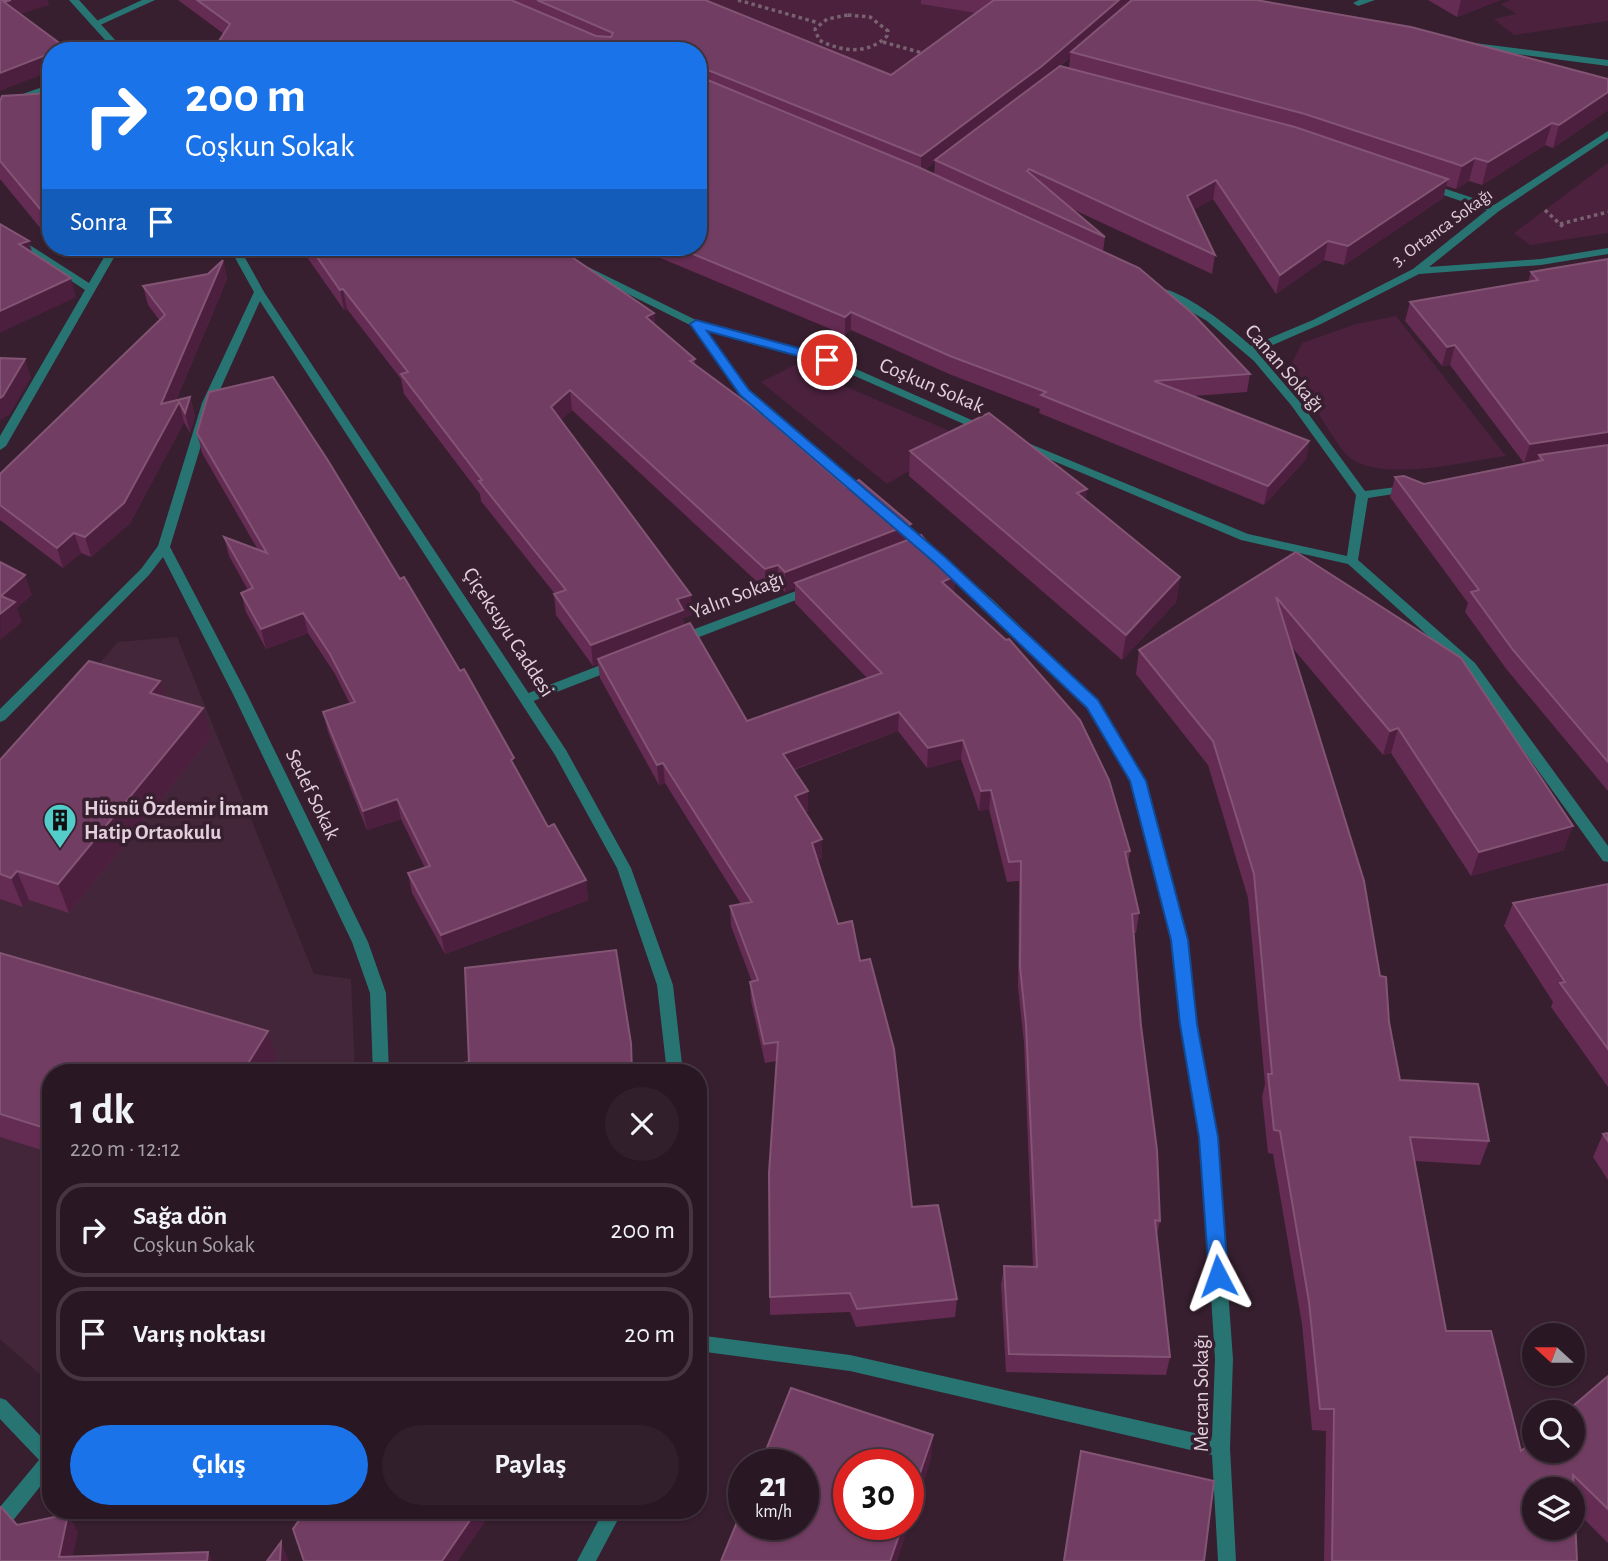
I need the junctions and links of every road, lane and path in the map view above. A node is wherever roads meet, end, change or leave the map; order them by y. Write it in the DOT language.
graph roads {
  1 [pos="74,0"];
  2 [pos="150,0"];
  3 [pos="738,0"];
  4 [pos="1370,0"];
  5 [pos="1358,3"];
  6 [pos="819,23"];
  7 [pos="94,24"];
  8 [pos="883,41"];
  9 [pos="111,42"];
  10 [pos="1461,44"];
  11 [pos="933,55"];
  12 [pos="1608,63"];
  13 [pos="42,90"];
  14 [pos="0,105"];
  15 [pos="1608,134"];
  16 [pos="1420,184"];
  17 [pos="1524,190"];
  18 [pos="1495,209"];
  19 [pos="1608,212"];
  20 [pos="1560,224"];
  21 [pos="0,229"];
  22 [pos="1608,251"];
  23 [pos="1591,254"];
  24 [pos="110,256"];
  25 [pos="239,256"];
  26 [pos="576,264"];
  27 [pos="1417,271"];
  28 [pos="1144,282"];
  29 [pos="92,290"];
  30 [pos="259,292"];
  31 [pos="696,324"];
  32 [pos="1250,351"];
  33 [pos="994,433"];
  34 [pos="1006,438"];
  35 [pos="0,446"];
  36 [pos="1429,485"];
  37 [pos="1362,495"];
  38 [pos="164,547"];
  39 [pos="1352,561"];
  40 [pos="821,585"];
  41 [pos="667,645"];
  42 [pos="629,659"];
  43 [pos="526,699"];
  44 [pos="0,717"];
  45 [pos="1608,857"];
  46 [pos="381,1064"];
  47 [pos="674,1064"];
  48 [pos="707,1344"];
  49 [pos="0,1406"];
  50 [pos="1221,1448"];
  51 [pos="42,1450"];
  52 [pos="42,1471"];
  53 [pos="609,1519"];
  54 [pos="0,1522"];
  55 [pos="586,1561"];
  56 [pos="1227,1561"];
  1 -- 7 [label="street"];
  2 -- 7 [label="street"];
  3 -- 6 [label="path"];
  4 -- 5 [label="street"];
  6 -- 8 [label="path"];
  6 -- 8 [label="path"];
  7 -- 9 [label="street"];
  8 -- 11 [label="path"];
  10 -- 12 [label="street"];
  13 -- 14 [label="street"];
  15 -- 17 [label="street, 3. Ortanca Sokağı"];
  16 -- 18 [label="street"];
  17 -- 18 [label="street, 3. Ortanca Sokağı"];
  17 -- 20 [label="path"];
  18 -- 27 [label="street, 3. Ortanca Sokağı"];
  19 -- 20 [label="path"];
  20 -- 23 [label="path"];
  21 -- 29 [label="street"];
  22 -- 23 [label="street"];
  23 -- 27 [label="street"];
  24 -- 29 [label="street"];
  25 -- 30 [label="street, Çiçeksuyu Caddesi"];
  26 -- 31 [label="street, Coşkun Sokak"];
  27 -- 32 [label="street, 3. Ortanca Sokağı"];
  28 -- 32 [label="street, Canan Sokağı"];
  29 -- 35 [label="street"];
  30 -- 38 [label="street"];
  30 -- 43 [label="street, Çiçeksuyu Caddesi"];
  31 -- 33 [label="street, Coşkun Sokak"];
  31 -- 50 [label="street, Mercan Sokağı"];
  32 -- 37 [label="street, Canan Sokağı"];
  34 -- 39 [label="street"];
  36 -- 37 [label="street"];
  37 -- 39 [label="street"];
  38 -- 44 [label="street"];
  38 -- 46 [label="street, Sedef Sokak"];
  39 -- 45 [label="street"];
  40 -- 41 [label="street, Yalın Sokağı"];
  42 -- 43 [label="street"];
  43 -- 47 [label="street, Çiçeksuyu Caddesi"];
  48 -- 50 [label="street"];
  49 -- 51 [label="street"];
  50 -- 56 [label="street, Mercan Sokağı"];
  52 -- 54 [label="street"];
  53 -- 55 [label="street"];
}
